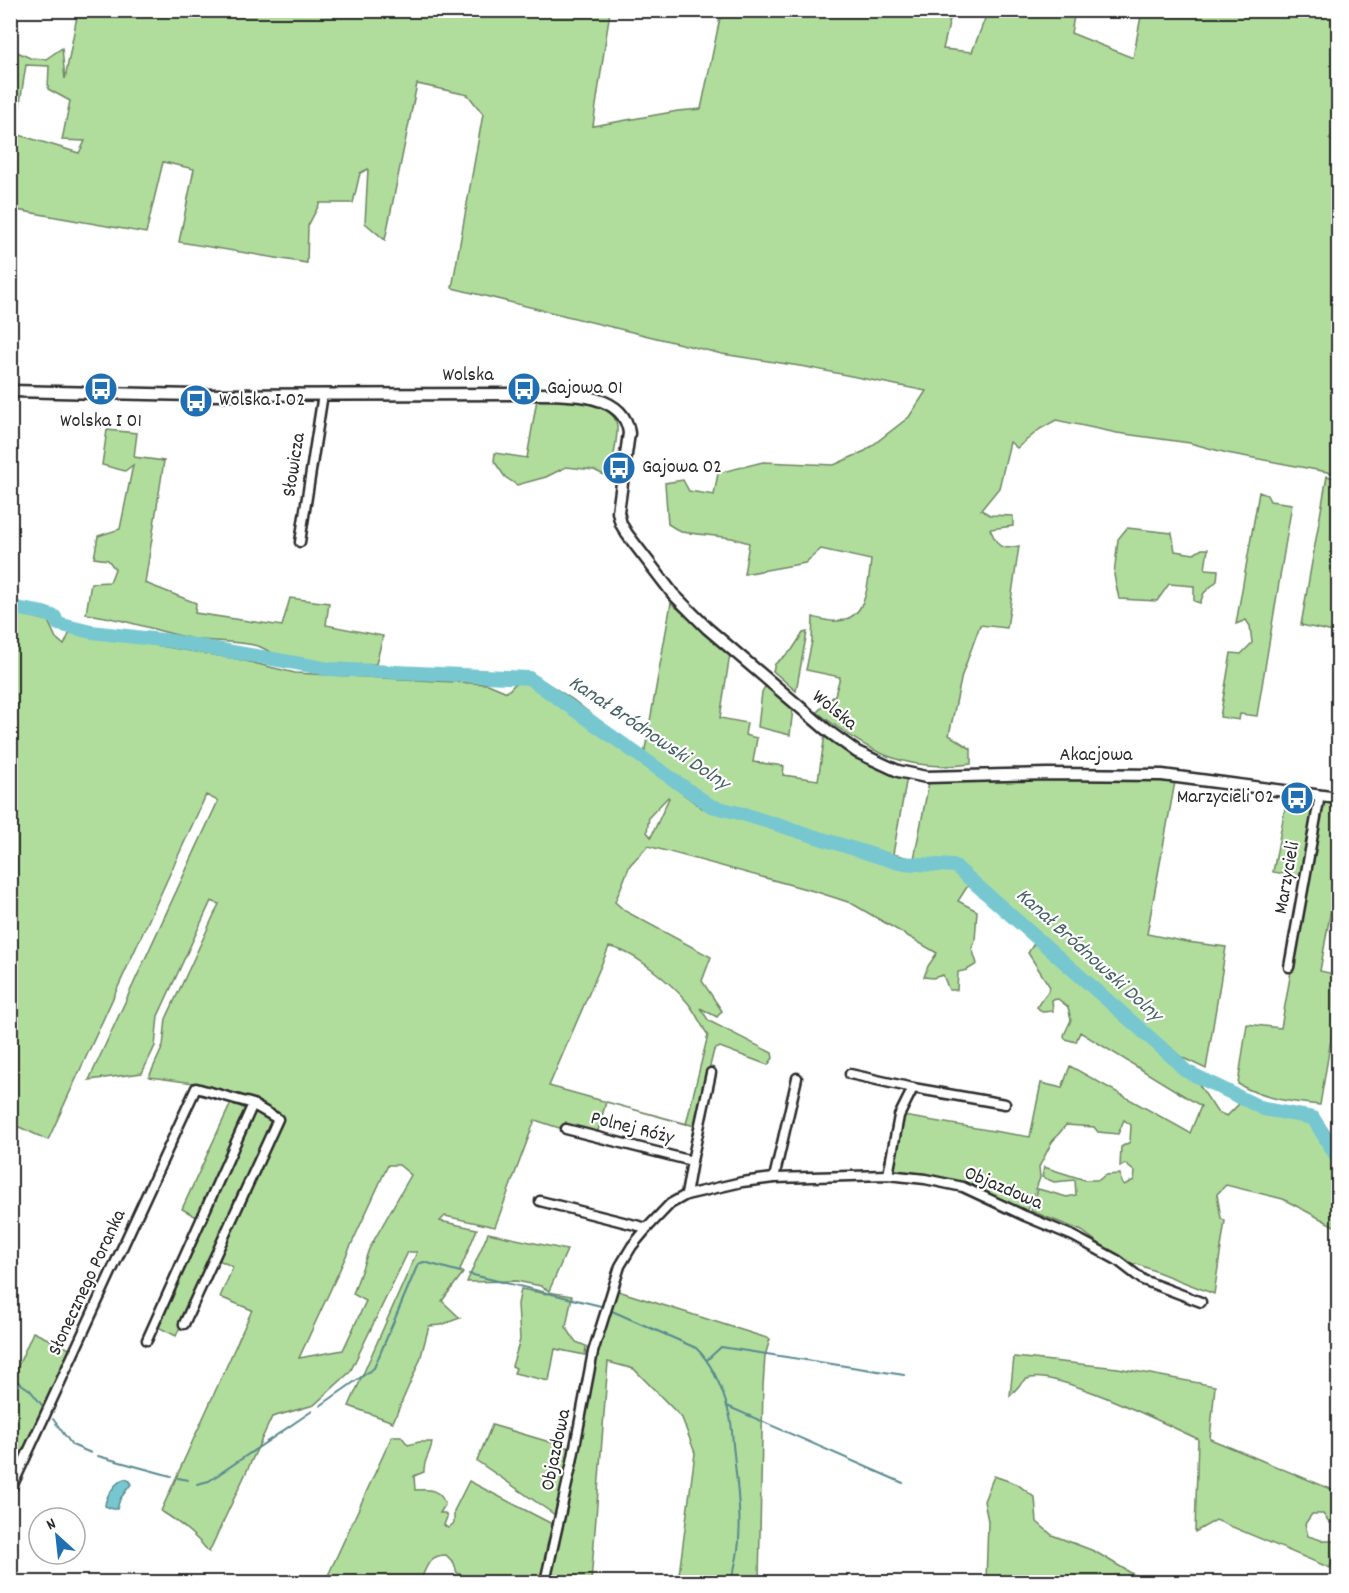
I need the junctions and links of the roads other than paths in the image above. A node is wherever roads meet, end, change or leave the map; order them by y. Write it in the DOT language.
graph roads {
  1 [pos="10,392"];
  2 [pos="323,394"];
  3 [pos="300,542"];
  4 [pos="857,752"];
  5 [pos="1320,795"];
  6 [pos="1338,798"];
  7 [pos="1289,967"];
  8 [pos="711,1073"];
  9 [pos="850,1074"];
  10 [pos="797,1078"];
  11 [pos="913,1088"];
  12 [pos="253,1104"];
  13 [pos="1005,1104"];
  14 [pos="566,1129"];
  15 [pos="692,1161"];
  16 [pos="888,1175"];
  17 [pos="774,1179"];
  18 [pos="686,1195"];
  19 [pos="540,1201"];
  20 [pos="647,1228"];
  21 [pos="1201,1302"];
  22 [pos="184,1324"];
  23 [pos="147,1340"];
  24 [pos="10,1491"];
  25 [pos="545,1582"];
  1 -- 2 [label="street, Wolska"];
  2 -- 3 [label="street, Słowicza"];
  2 -- 4 [label="street, Wolska"];
  4 -- 5 [label="street, Akacjowa"];
  5 -- 6 [label="street, Akacjowa"];
  5 -- 7 [label="street, Marzycieli"];
  8 -- 15 [label="street"];
  9 -- 11 [label="street"];
  10 -- 17 [label="street"];
  11 -- 13 [label="street"];
  11 -- 16 [label="street"];
  12 -- 22 [label="street"];
  12 -- 23 [label="street"];
  12 -- 24 [label="street, Słonecznego Poranka"];
  14 -- 15 [label="street, Polnej Róży"];
  15 -- 18 [label="street, Polnej Róży"];
  16 -- 17 [label="street, Objazdowa"];
  16 -- 21 [label="street, Objazdowa"];
  17 -- 18 [label="street, Objazdowa"];
  18 -- 20 [label="street, Objazdowa"];
  19 -- 20 [label="street"];
  20 -- 25 [label="street, Objazdowa"];
}
